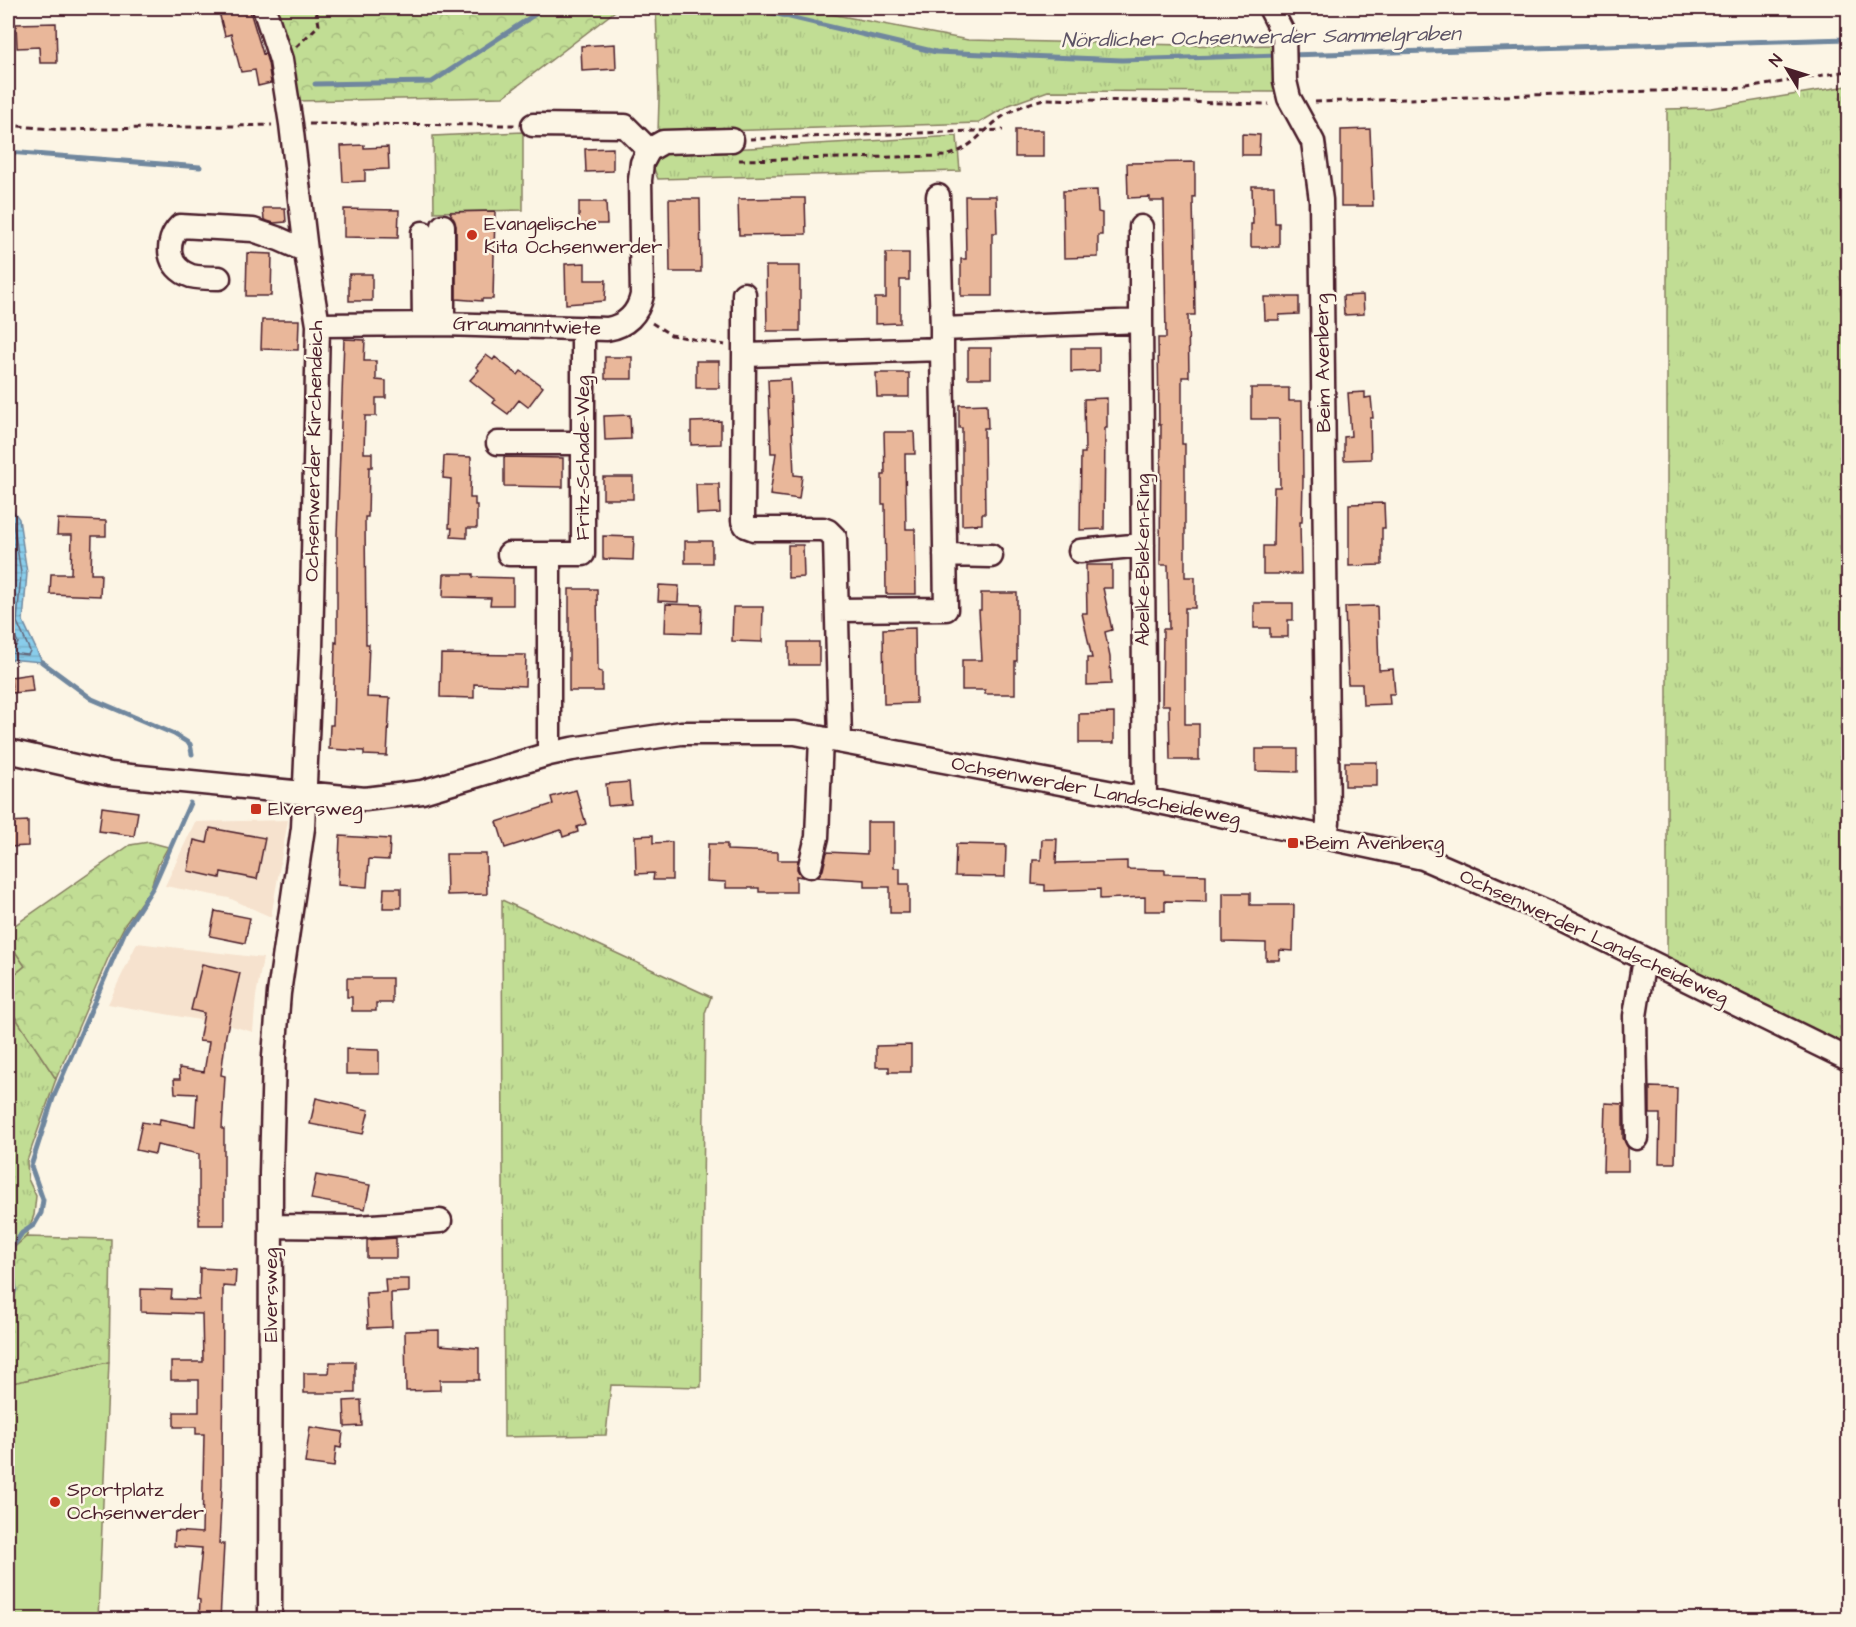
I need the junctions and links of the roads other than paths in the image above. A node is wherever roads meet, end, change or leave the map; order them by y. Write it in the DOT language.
graph roads {
  1 [pos="264,8"];
  2 [pos="1270,8"];
  3 [pos="533,125"];
  4 [pos="649,150"];
  5 [pos="732,150"];
  6 [pos="938,196"];
  7 [pos="1141,226"];
  8 [pos="433,229"];
  9 [pos="306,251"];
  10 [pos="219,278"];
  11 [pos="744,294"];
  12 [pos="1141,321"];
  13 [pos="434,324"];
  14 [pos="318,325"];
  15 [pos="583,328"];
  16 [pos="942,339"];
  17 [pos="744,352"];
  18 [pos="498,443"];
  19 [pos="583,443"];
  20 [pos="1143,545"];
  21 [pos="1080,551"];
  22 [pos="509,554"];
  23 [pos="549,554"];
  24 [pos="945,555"];
  25 [pos="991,556"];
  26 [pos="837,610"];
  27 [pos="831,739"];
  28 [pos="8,751"];
  29 [pos="549,754"];
  30 [pos="305,792"];
  31 [pos="1145,799"];
  32 [pos="1326,837"];
  33 [pos="810,866"];
  34 [pos="1644,959"];
  35 [pos="1848,1059"];
  36 [pos="1637,1138"];
  37 [pos="440,1221"];
  38 [pos="271,1226"];
  39 [pos="270,1620"];
  1 -- 9 [label="street, Ochsenwerder Kirchendeich"];
  2 -- 32 [label="street, Beim Avenberg"];
  3 -- 4 [label="street"];
  4 -- 5 [label="street"];
  4 -- 15 [label="street, Graumanntwiete"];
  6 -- 16 [label="street"];
  7 -- 12 [label="street, Abelke-Bleken-Ring"];
  8 -- 13 [label="street"];
  9 -- 10 [label="street"];
  9 -- 14 [label="street, Ochsenwerder Kirchendeich"];
  11 -- 17 [label="street"];
  12 -- 16 [label="street"];
  12 -- 20 [label="street, Abelke-Bleken-Ring"];
  13 -- 14 [label="street, Graumanntwiete"];
  13 -- 15 [label="street, Graumanntwiete"];
  14 -- 30 [label="street, Ochsenwerder Kirchendeich"];
  15 -- 19 [label="street, Fritz-Schade-Weg"];
  16 -- 17 [label="street"];
  16 -- 24 [label="street"];
  17 -- 26 [label="street"];
  18 -- 19 [label="street"];
  19 -- 23 [label="street, Fritz-Schade-Weg"];
  20 -- 21 [label="street"];
  20 -- 31 [label="street, Abelke-Bleken-Ring"];
  22 -- 23 [label="street, Fritz-Schade-Weg"];
  23 -- 29 [label="street, Fritz-Schade-Weg"];
  24 -- 25 [label="street"];
  24 -- 26 [label="street"];
  26 -- 27 [label="street"];
  27 -- 29 [label="street, Ochsenwerder Landscheideweg"];
  27 -- 31 [label="street, Ochsenwerder Landscheideweg"];
  27 -- 33 [label="street"];
  28 -- 30 [label="street, Ochsenwerder Landscheideweg"];
  29 -- 30 [label="street, Ochsenwerder Landscheideweg"];
  30 -- 38 [label="street, Elversweg"];
  31 -- 32 [label="street, Ochsenwerder Landscheideweg"];
  32 -- 34 [label="street, Ochsenwerder Landscheideweg"];
  34 -- 35 [label="street, Ochsenwerder Landscheideweg"];
  34 -- 36 [label="street"];
  37 -- 38 [label="street"];
  38 -- 39 [label="street, Elversweg"];
}
